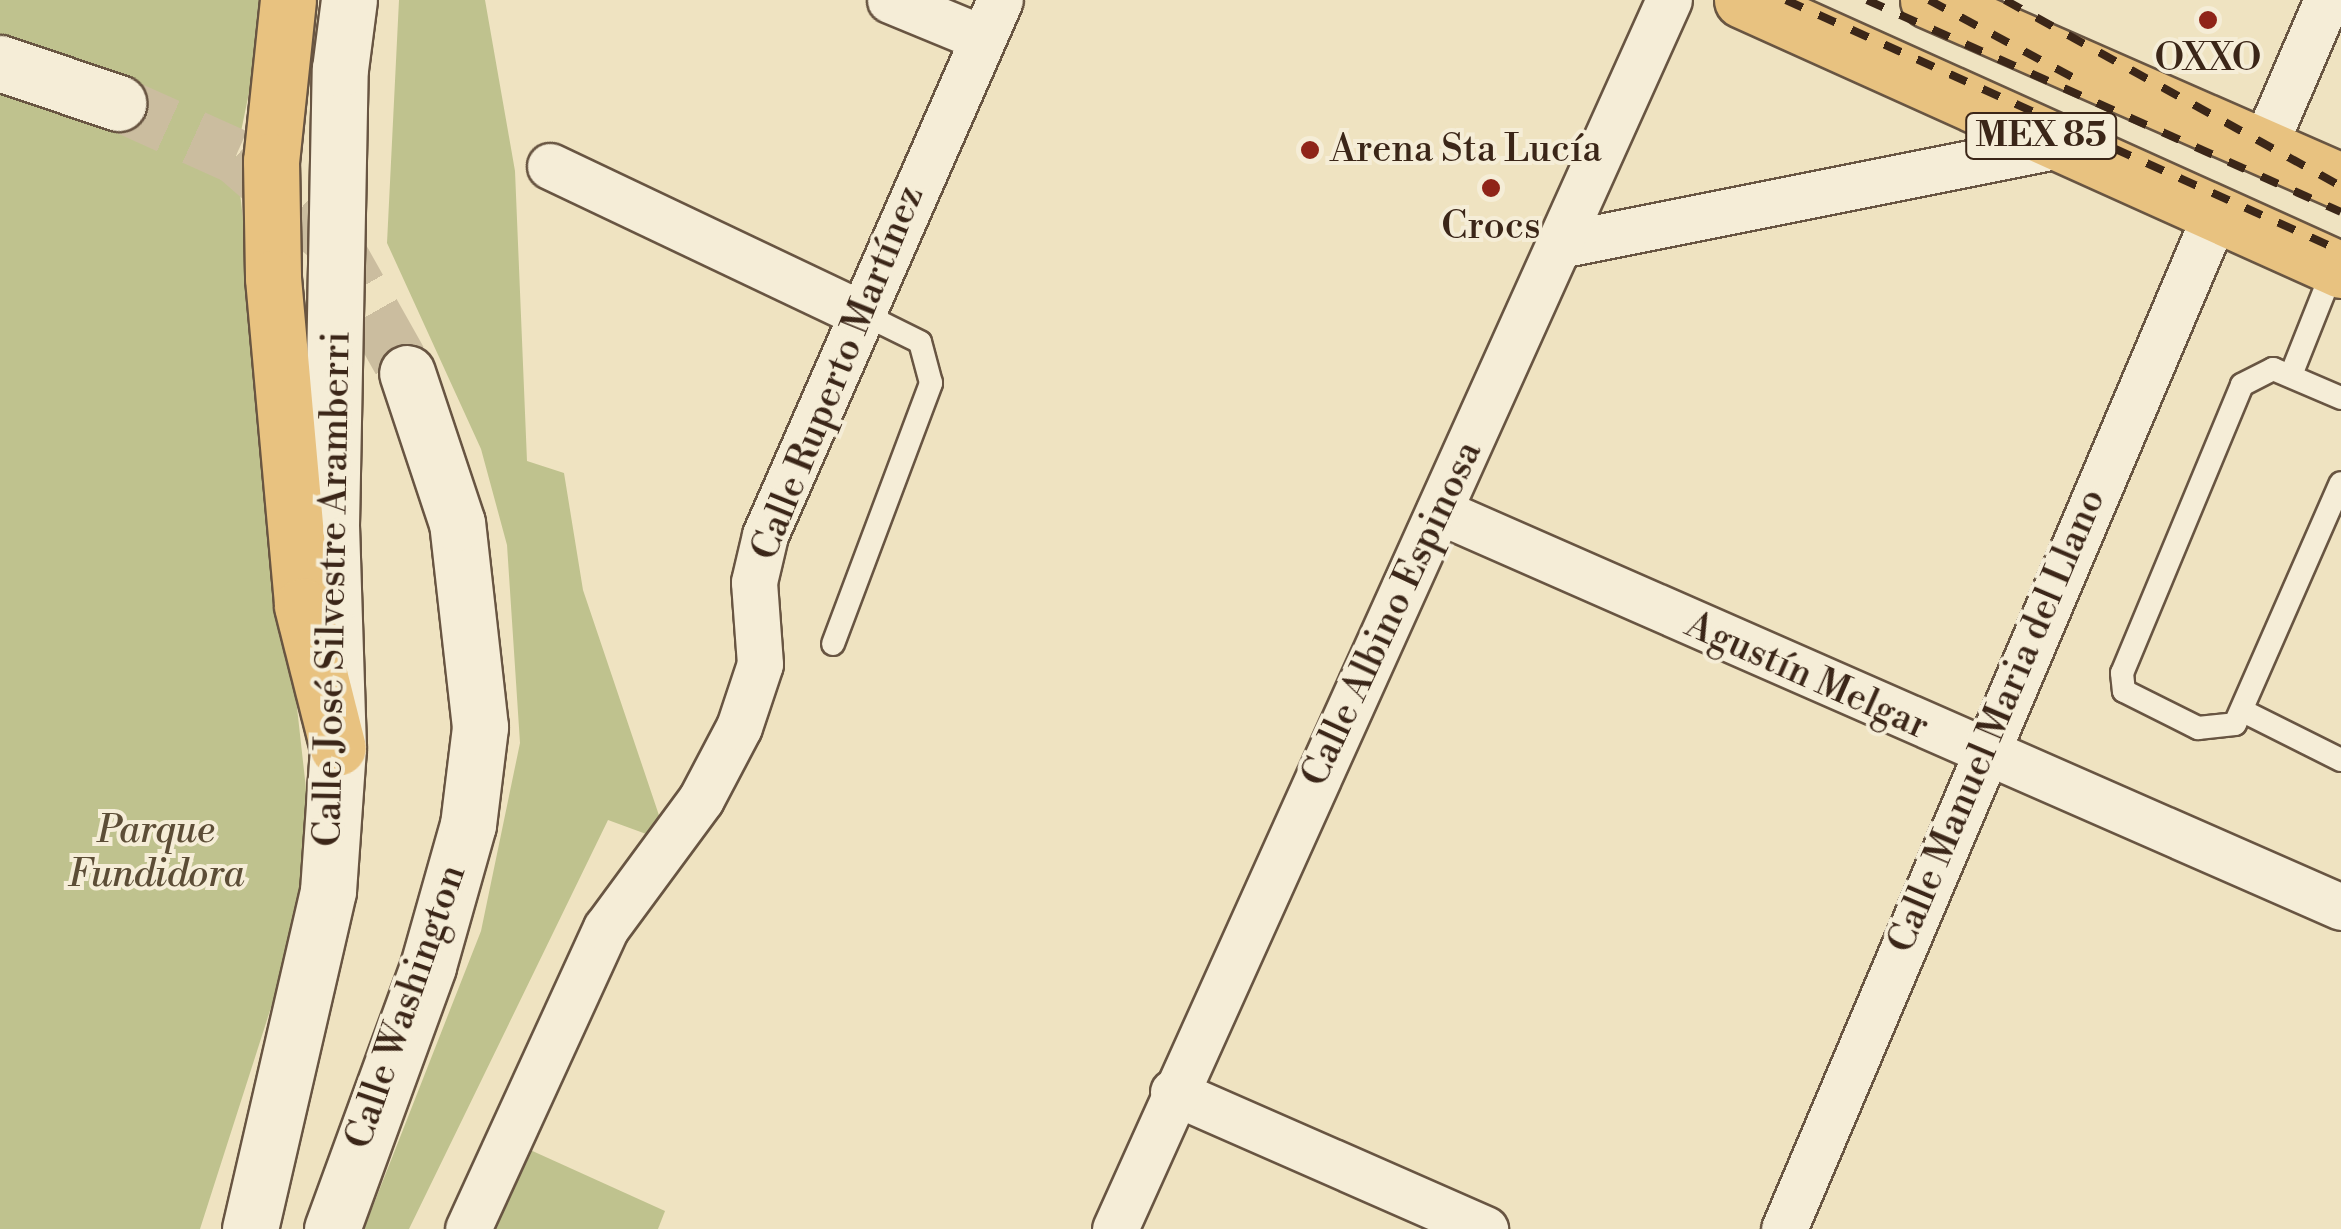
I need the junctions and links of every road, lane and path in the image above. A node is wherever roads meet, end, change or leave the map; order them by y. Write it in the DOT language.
graph roads {
  1 [pos="349,0"];
  2 [pos="890,0"];
  3 [pos="1669,0"];
  4 [pos="1742,0"];
  5 [pos="1928,0"];
  6 [pos="287,4"];
  7 [pos="2315,4"];
  8 [pos="991,19"];
  9 [pos="0,62"];
  10 [pos="118,103"];
  11 [pos="2060,144"];
  12 [pos="2264,146"];
  13 [pos="550,166"];
  14 [pos="2341,181"];
  15 [pos="2215,215"];
  16 [pos="1560,245"];
  17 [pos="2338,268"];
  18 [pos="856,311"];
  19 [pos="407,373"];
  20 [pos="2291,375"];
  21 [pos="2339,391"];
  22 [pos="2341,483"];
  23 [pos="1439,511"];
  24 [pos="833,644"];
  25 [pos="2246,712"];
  26 [pos="338,748"];
  27 [pos="1980,753"];
  28 [pos="2341,760"];
  29 [pos="2341,907"];
  30 [pos="1173,1092"];
  31 [pos="250,1229"];
  32 [pos="332,1229"];
  33 [pos="468,1229"];
  34 [pos="1115,1229"];
  35 [pos="1485,1229"];
  36 [pos="1784,1229"];
  1 -- 26 [label="main road, Calle José Silvestre Aramberri"];
  2 -- 8 [label="street"];
  3 -- 16 [label="street, Calle Albino Espinosa"];
  4 -- 11 [label="main road, MEX 85"];
  5 -- 12 [label="main road, MEX 85"];
  6 -- 26 [label="main road"];
  7 -- 12 [label="street"];
  8 -- 18 [label="street, Calle Ruperto Martínez"];
  9 -- 10 [label="main road"];
  11 -- 15 [label="main road, MEX 85"];
  11 -- 16 [label="street"];
  12 -- 14 [label="main road, MEX 85"];
  13 -- 18 [label="street"];
  15 -- 17 [label="main road, MEX 85"];
  15 -- 27 [label="street, Calle Manuel Maria del Llano"];
  16 -- 23 [label="street, Calle Albino Espinosa"];
  17 -- 20 [label="lane"];
  18 -- 24 [label="lane"];
  18 -- 33 [label="street, Calle Ruperto Martínez"];
  19 -- 32 [label="main road, Calle Washington"];
  20 -- 21 [label="lane"];
  20 -- 25 [label="lane"];
  22 -- 25 [label="lane"];
  23 -- 27 [label="street, Agustín Melgar"];
  23 -- 30 [label="street, Calle Albino Espinosa"];
  25 -- 28 [label="lane"];
  26 -- 31 [label="main road, Calle José Silvestre Aramberri"];
  27 -- 29 [label="street, Agustín Melgar"];
  27 -- 36 [label="street, Calle Manuel Maria del Llano"];
  30 -- 34 [label="street, Calle Albino Espinosa"];
  30 -- 35 [label="street"];
}
